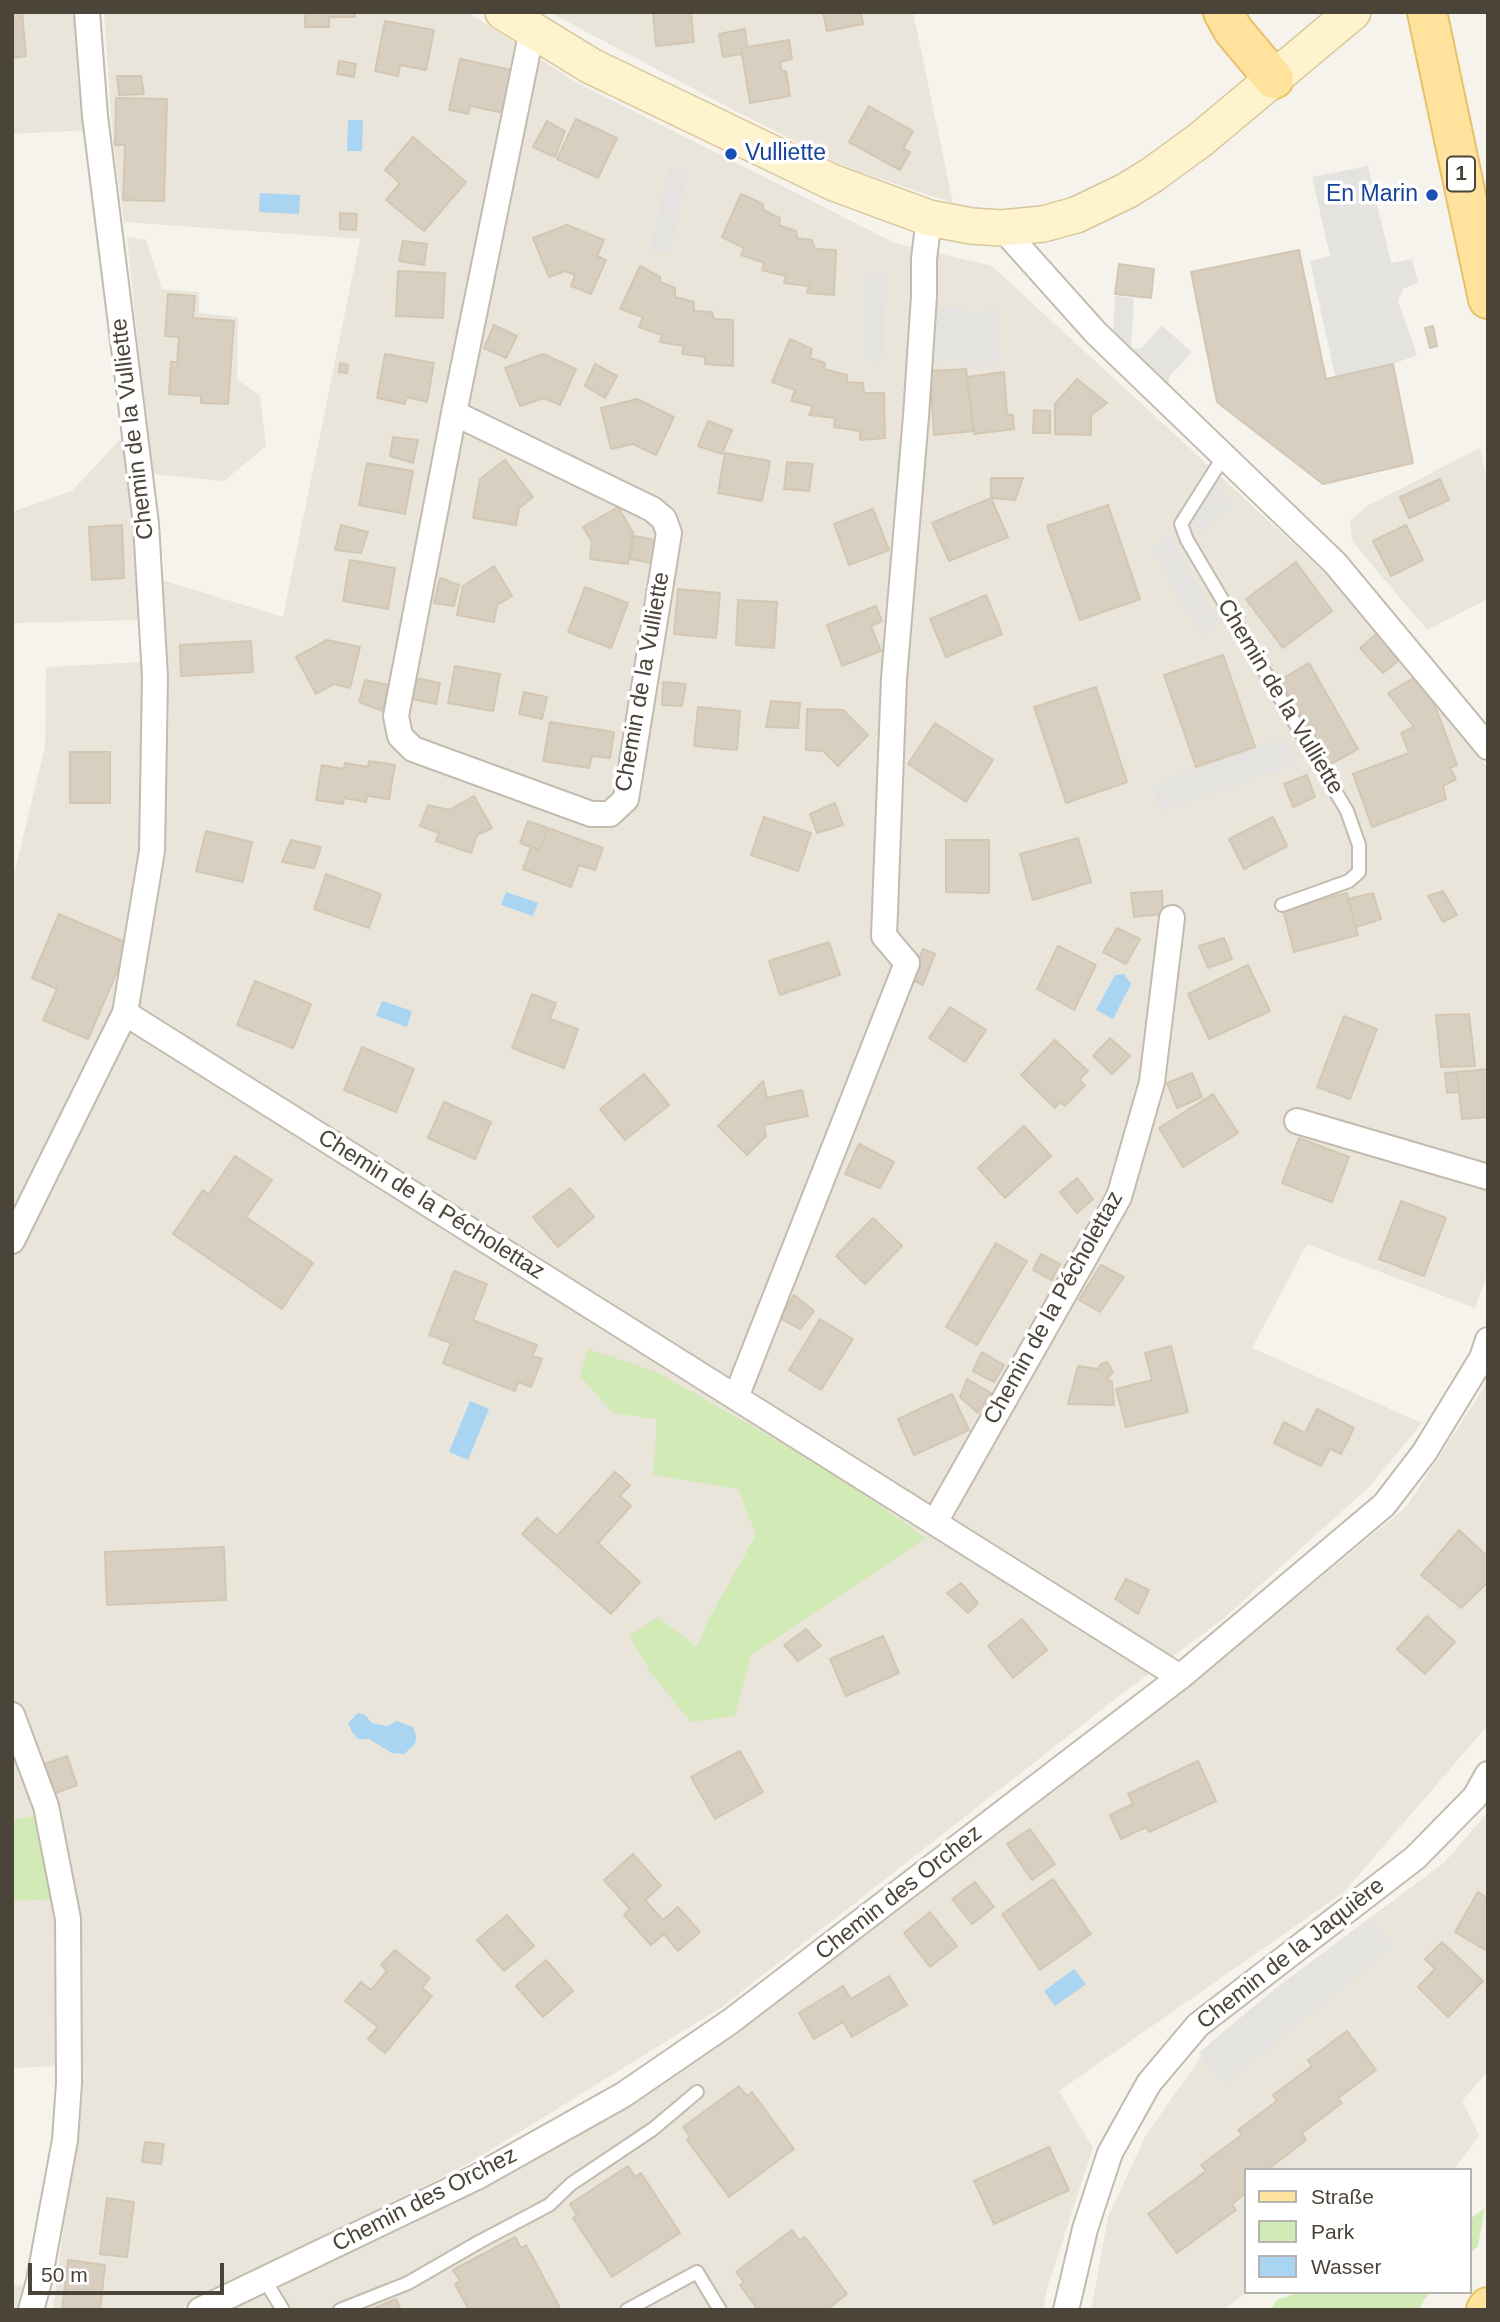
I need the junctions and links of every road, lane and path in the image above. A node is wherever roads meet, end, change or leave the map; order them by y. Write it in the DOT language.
graph roads {
  1 [pos="87,12"];
  2 [pos="1223,12"];
  3 [pos="1353,12"];
  4 [pos="1427,12"];
  5 [pos="520,20"];
  6 [pos="1274,79"];
  7 [pos="929,218"];
  8 [pos="1002,228"];
  9 [pos="1488,299"];
  10 [pos="454,413"];
  11 [pos="1224,456"];
  12 [pos="1488,747"];
  13 [pos="1282,905"];
  14 [pos="1172,918"];
  15 [pos="125,1013"];
  16 [pos="1297,1121"];
  17 [pos="1488,1177"];
  18 [pos="12,1241"];
  19 [pos="1488,1340"];
  20 [pos="736,1397"];
  21 [pos="935,1522"];
  22 [pos="1180,1676"];
  23 [pos="12,1715"];
  24 [pos="1488,1774"];
  25 [pos="697,2092"];
  26 [pos="264,2279"];
  27 [pos="31,2310"];
  28 [pos="200,2310"];
  29 [pos="283,2310"];
  30 [pos="340,2310"];
  31 [pos="627,2310"];
  32 [pos="720,2310"];
  33 [pos="1066,2310"];
  1 -- 15 [label="street, Chemin de la Vulliette"];
  2 -- 6 [label="main road"];
  3 -- 6 [label="main road, Chemin de la Vulliette"];
  4 -- 9 [label="main road, 1"];
  5 -- 7 [label="main road, Chemin de la Vulliette"];
  5 -- 10 [label="street, Chemin de la Vulliette"];
  6 -- 8 [label="main road, Chemin de la Vulliette"];
  7 -- 8 [label="main road, Chemin de la Vulliette"];
  7 -- 20 [label="street"];
  8 -- 11 [label="street"];
  10 -- 10 [label="street, Chemin de la Vulliette"];
  11 -- 12 [label="street"];
  11 -- 13 [label="lane, Chemin de la Vulliette"];
  14 -- 21 [label="street, Chemin de la Pécholettaz"];
  15 -- 18 [label="street, Chemin de la Vulliette"];
  15 -- 20 [label="street, Chemin de la Pécholettaz"];
  16 -- 17 [label="street"];
  19 -- 22 [label="street, Chemin des Orchez"];
  20 -- 21 [label="street, Chemin de la Pécholettaz"];
  21 -- 22 [label="street, Chemin de la Pécholettaz"];
  22 -- 26 [label="street, Chemin des Orchez"];
  23 -- 27 [label="street"];
  24 -- 33 [label="street, Chemin de la Jaquière"];
  25 -- 30 [label="lane"];
  26 -- 28 [label="street, Chemin des Orchez"];
  26 -- 29 [label="lane"];
  31 -- 32 [label="lane"];
}
